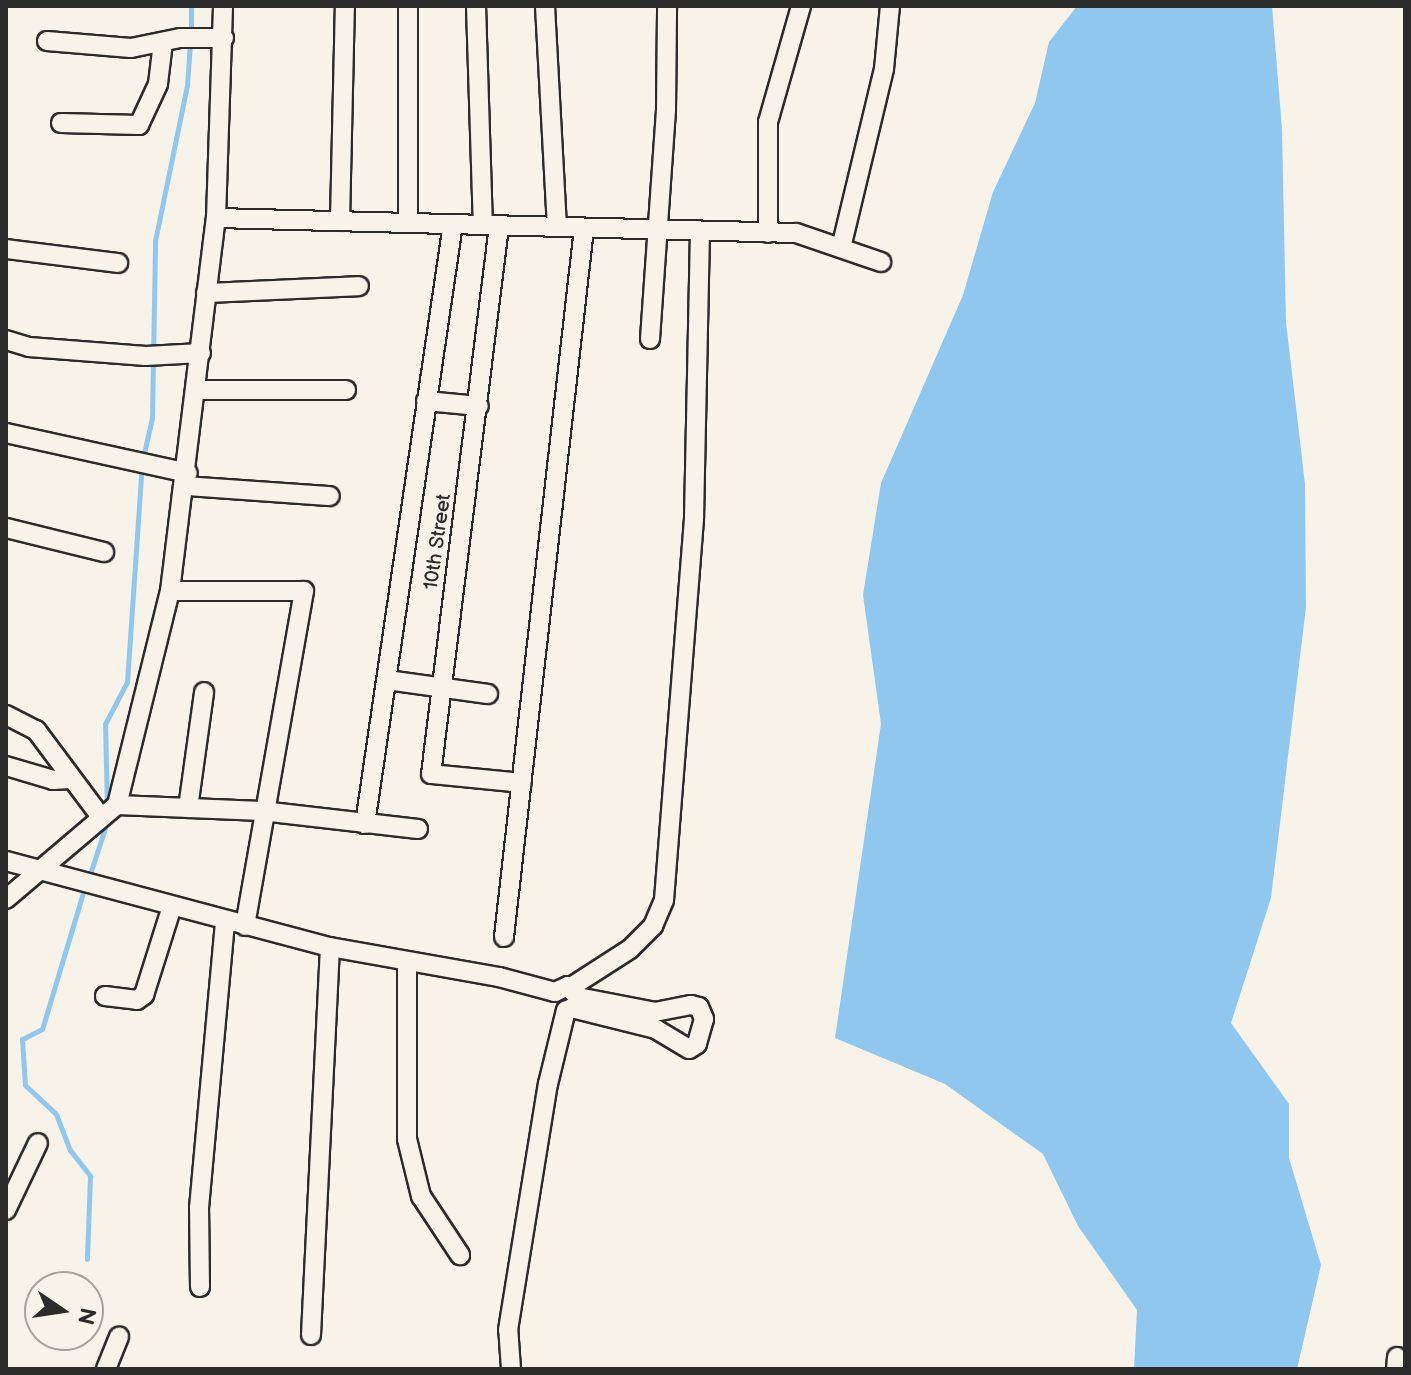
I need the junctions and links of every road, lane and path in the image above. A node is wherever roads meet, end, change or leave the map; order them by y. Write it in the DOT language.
graph roads {
  1 [pos="223,6"];
  2 [pos="345,6"];
  3 [pos="408,6"];
  4 [pos="476,6"];
  5 [pos="545,6"];
  6 [pos="667,6"];
  7 [pos="801,6"];
  8 [pos="890,6"];
  9 [pos="224,38"];
  10 [pos="172,40"];
  11 [pos="47,41"];
  12 [pos="61,123"];
  13 [pos="216,218"];
  14 [pos="340,221"];
  15 [pos="408,223"];
  16 [pos="453,224"];
  17 [pos="491,225"];
  18 [pos="557,227"];
  19 [pos="584,228"];
  20 [pos="658,230"];
  21 [pos="700,231"];
  22 [pos="768,233"];
  23 [pos="841,248"];
  24 [pos="6,249"];
  25 [pos="881,262"];
  26 [pos="118,263"];
  27 [pos="359,286"];
  28 [pos="206,293"];
  29 [pos="650,339"];
  30 [pos="6,340"];
  31 [pos="201,353"];
  32 [pos="197,390"];
  33 [pos="346,390"];
  34 [pos="426,401"];
  35 [pos="479,406"];
  36 [pos="6,433"];
  37 [pos="187,479"];
  38 [pos="330,496"];
  39 [pos="6,528"];
  40 [pos="104,552"];
  41 [pos="170,591"];
  42 [pos="387,680"];
  43 [pos="440,689"];
  44 [pos="204,692"];
  45 [pos="488,694"];
  46 [pos="6,715"];
  47 [pos="6,766"];
  48 [pos="70,779"];
  49 [pos="522,783"];
  50 [pos="188,808"];
  51 [pos="109,811"];
  52 [pos="262,811"];
  53 [pos="365,824"];
  54 [pos="418,829"];
  55 [pos="6,861"];
  56 [pos="35,870"];
  57 [pos="6,899"];
  58 [pos="172,906"];
  59 [pos="225,922"];
  60 [pos="245,926"];
  61 [pos="504,937"];
  62 [pos="330,947"];
  63 [pos="407,962"];
  64 [pos="105,996"];
  65 [pos="569,999"];
  66 [pos="38,1143"];
  67 [pos="6,1210"];
  68 [pos="460,1255"];
  69 [pos="200,1287"];
  70 [pos="311,1335"];
  71 [pos="119,1337"];
  72 [pos="106,1369"];
  73 [pos="511,1369"];
  1 -- 9 [label="street"];
  2 -- 14 [label="street"];
  3 -- 15 [label="street"];
  4 -- 17 [label="street, 10th Street"];
  5 -- 18 [label="street"];
  6 -- 20 [label="street"];
  7 -- 22 [label="street"];
  8 -- 23 [label="street"];
  9 -- 10 [label="street"];
  9 -- 13 [label="street"];
  10 -- 11 [label="street"];
  10 -- 12 [label="street"];
  13 -- 14 [label="street"];
  13 -- 28 [label="street"];
  14 -- 15 [label="street"];
  15 -- 16 [label="street"];
  16 -- 17 [label="street"];
  16 -- 34 [label="street"];
  17 -- 18 [label="street"];
  17 -- 35 [label="street, 10th Street"];
  18 -- 19 [label="street"];
  19 -- 20 [label="street"];
  19 -- 49 [label="street"];
  20 -- 21 [label="street"];
  20 -- 29 [label="street"];
  21 -- 22 [label="street"];
  21 -- 65 [label="street"];
  22 -- 23 [label="street"];
  23 -- 25 [label="street"];
  24 -- 26 [label="street"];
  27 -- 28 [label="street"];
  28 -- 31 [label="street"];
  30 -- 31 [label="street"];
  31 -- 32 [label="street"];
  32 -- 33 [label="street"];
  32 -- 37 [label="street"];
  34 -- 35 [label="street"];
  34 -- 42 [label="street"];
  35 -- 43 [label="street, 10th Street"];
  36 -- 37 [label="street"];
  37 -- 38 [label="street"];
  37 -- 41 [label="street"];
  39 -- 40 [label="street"];
  41 -- 51 [label="street"];
  41 -- 52 [label="street"];
  42 -- 43 [label="street"];
  42 -- 53 [label="street"];
  43 -- 45 [label="street"];
  43 -- 49 [label="street, 10th Street"];
  44 -- 50 [label="street"];
  46 -- 48 [label="street"];
  47 -- 48 [label="street"];
  48 -- 51 [label="street"];
  49 -- 61 [label="street"];
  50 -- 51 [label="street"];
  50 -- 52 [label="street"];
  51 -- 56 [label="street"];
  52 -- 53 [label="street"];
  52 -- 60 [label="street"];
  53 -- 54 [label="street"];
  55 -- 56 [label="street"];
  56 -- 57 [label="street"];
  56 -- 58 [label="street"];
  58 -- 59 [label="street"];
  58 -- 64 [label="street"];
  59 -- 60 [label="street"];
  59 -- 69 [label="street"];
  60 -- 62 [label="street"];
  62 -- 63 [label="street"];
  62 -- 70 [label="street"];
  63 -- 65 [label="street"];
  63 -- 68 [label="street"];
  65 -- 65 [label="street"];
  65 -- 73 [label="street"];
  66 -- 67 [label="street"];
  71 -- 72 [label="street"];
}
